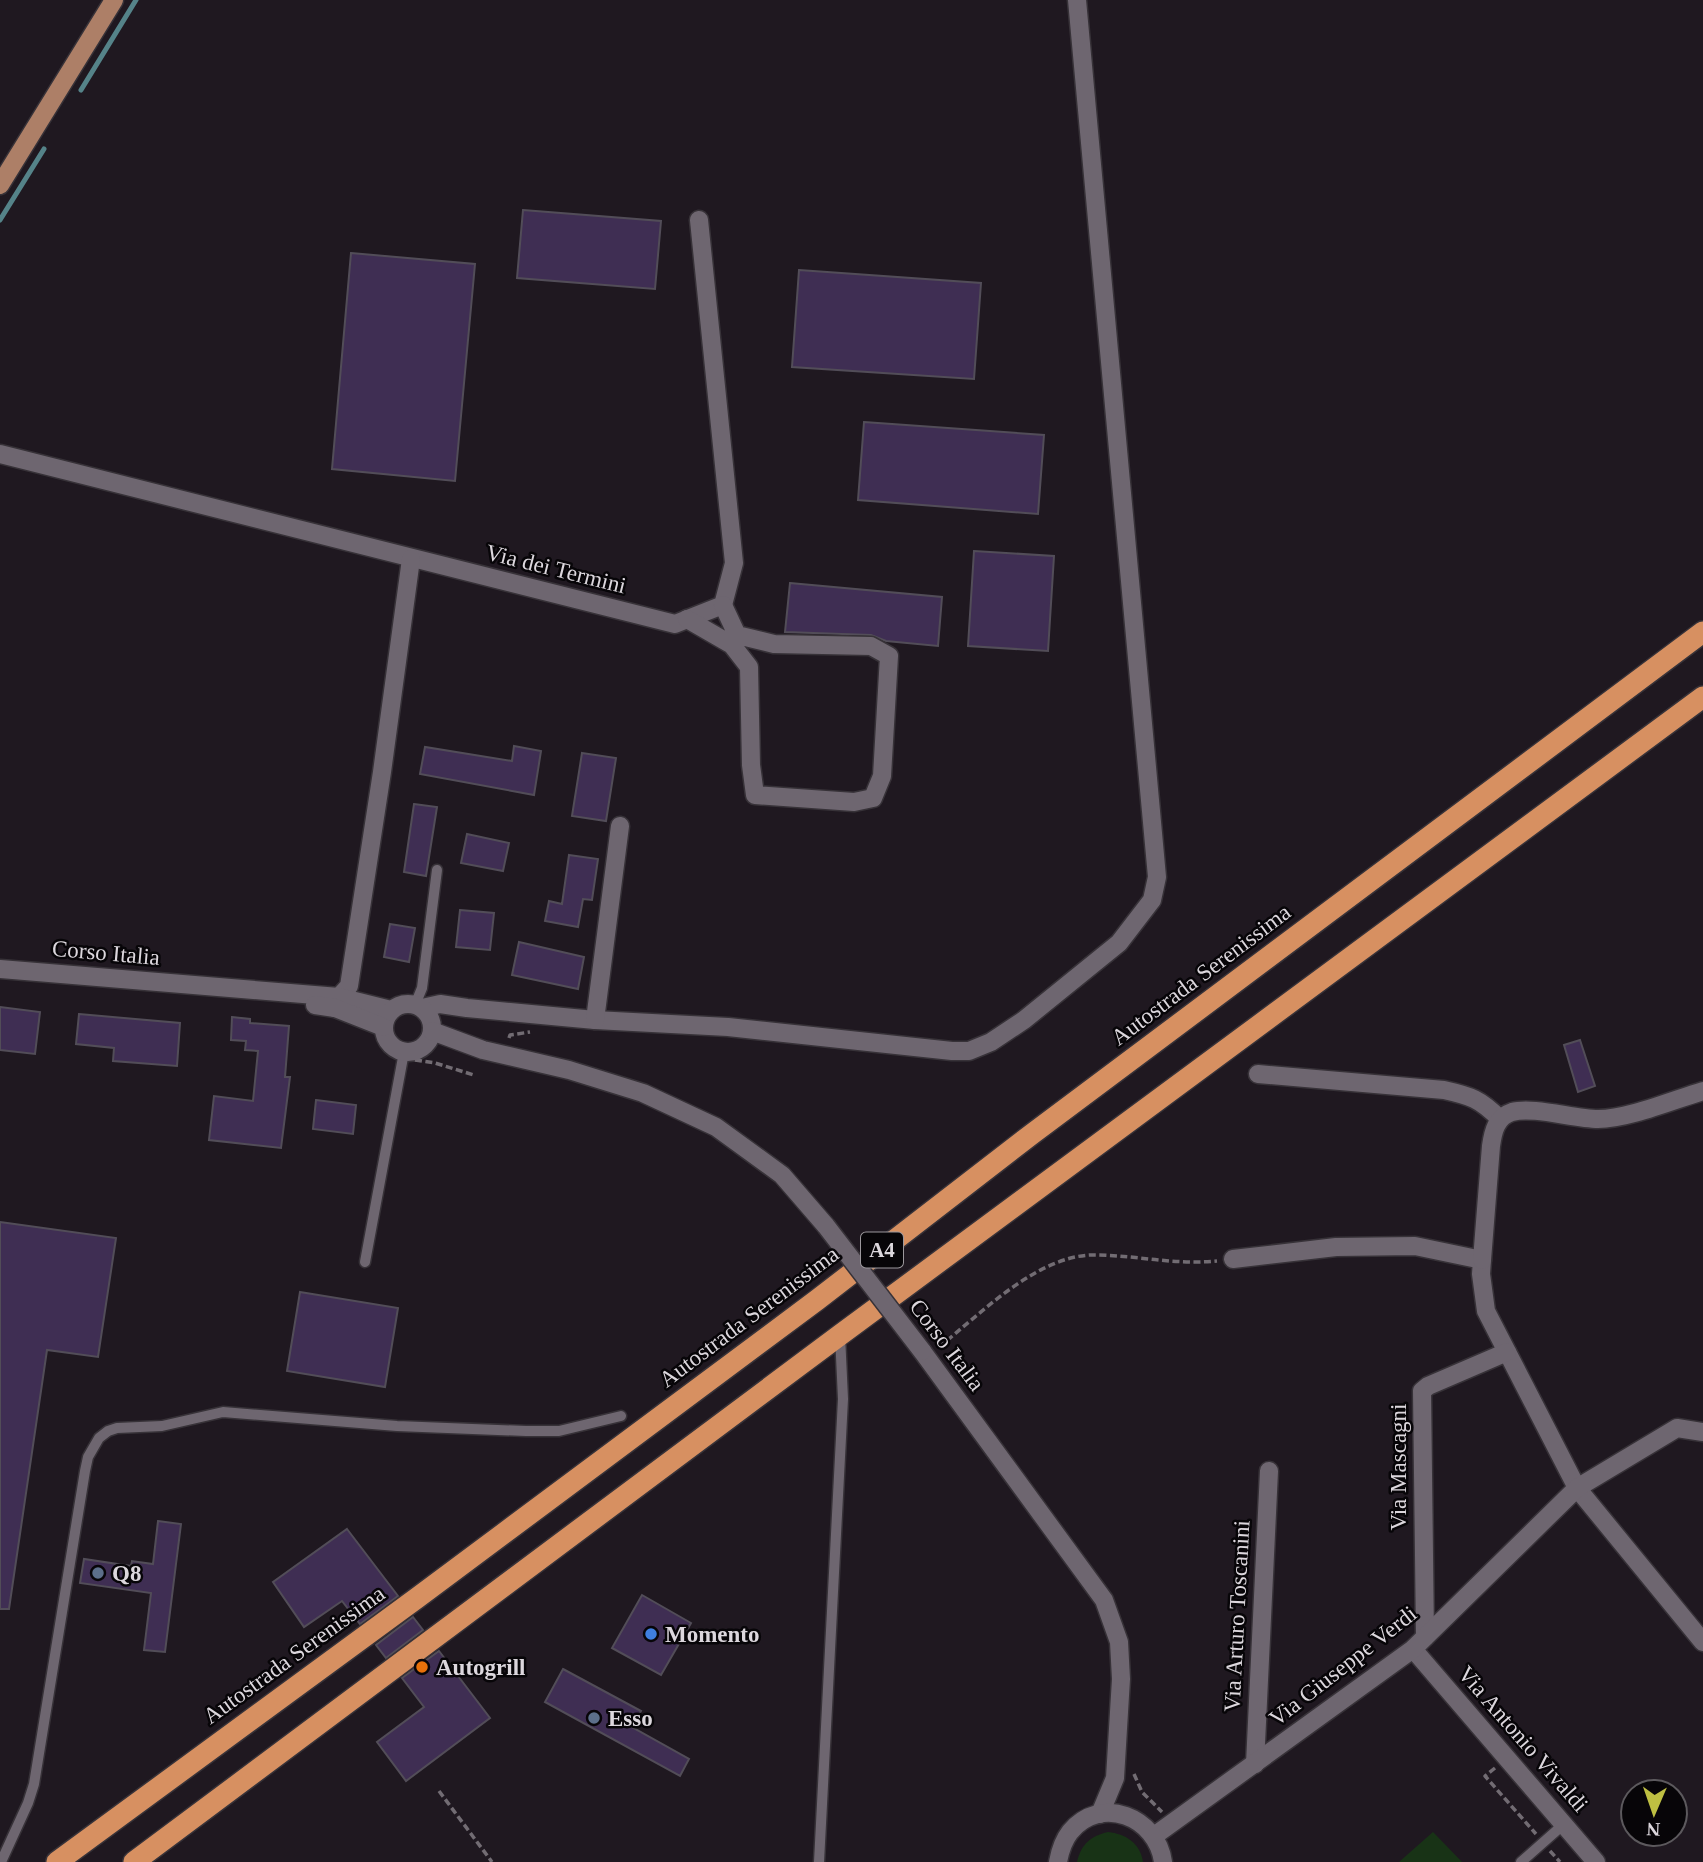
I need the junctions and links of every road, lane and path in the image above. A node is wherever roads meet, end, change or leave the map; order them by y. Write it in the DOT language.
graph roads {
  1 [pos="114,0"];
  2 [pos="1077,0"];
  3 [pos="0,185"];
  4 [pos="699,220"];
  5 [pos="0,454"];
  6 [pos="411,559"];
  7 [pos="723,605"];
  8 [pos="687,619"];
  9 [pos="1703,632"];
  10 [pos="1703,697"];
  11 [pos="620,826"];
  12 [pos="437,870"];
  13 [pos="0,969"];
  14 [pos="337,1003"];
  15 [pos="418,1007"];
  16 [pos="391,1010"];
  17 [pos="595,1020"];
  18 [pos="383,1027"];
  19 [pos="429,1038"];
  20 [pos="403,1055"];
  21 [pos="1258,1074"];
  22 [pos="474,1075"];
  23 [pos="1703,1091"];
  24 [pos="1500,1119"];
  25 [pos="1233,1259"];
  26 [pos="1482,1260"];
  27 [pos="365,1262"];
  28 [pos="840,1335"];
  29 [pos="930,1350"];
  30 [pos="1507,1353"];
  31 [pos="621,1416"];
  32 [pos="1703,1432"];
  33 [pos="1269,1471"];
  34 [pos="1577,1488"];
  35 [pos="1699,1631"];
  36 [pos="1419,1643"];
  37 [pos="1507,1757"];
  38 [pos="1255,1764"];
  39 [pos="1134,1771"];
  40 [pos="1115,1778"];
  41 [pos="439,1791"];
  42 [pos="1100,1814"];
  43 [pos="1129,1816"];
  44 [pos="1172,1824"];
  45 [pos="1564,1824"];
  46 [pos="1154,1836"];
  47 [pos="1543,1843"];
  48 [pos="1,1862"];
  49 [pos="57,1862"];
  50 [pos="134,1862"];
  51 [pos="492,1862"];
  52 [pos="819,1862"];
  53 [pos="1058,1862"];
  54 [pos="1163,1862"];
  55 [pos="1521,1862"];
  56 [pos="1560,1862"];
  57 [pos="1596,1862"];
  1 -- 3 [label="main road"];
  2 -- 17 [label="street, Corso Italia"];
  4 -- 7 [label="street"];
  5 -- 6 [label="street, Via dei Termini"];
  6 -- 8 [label="street, Via dei Termini"];
  6 -- 14 [label="street"];
  7 -- 8 [label="street, Via dei Termini"];
  7 -- 8 [label="street"];
  9 -- 49 [label="highway, Autostrada Serenissima / A4"];
  10 -- 28 [label="highway, A4"];
  11 -- 17 [label="street"];
  12 -- 15 [label="lane"];
  13 -- 14 [label="street, Corso Italia"];
  14 -- 16 [label="street, Corso Italia"];
  14 -- 18 [label="street, Corso Italia"];
  15 -- 16 [label="street, Corso Italia"];
  15 -- 17 [label="street, Corso Italia"];
  15 -- 19 [label="street"];
  16 -- 18 [label="street"];
  18 -- 20 [label="street, Corso Italia"];
  19 -- 20 [label="street, Corso Italia"];
  19 -- 29 [label="street, Corso Italia, bridge"];
  20 -- 22 [label="path"];
  20 -- 27 [label="lane"];
  21 -- 24 [label="street"];
  23 -- 24 [label="street"];
  24 -- 26 [label="street"];
  25 -- 26 [label="street"];
  25 -- 29 [label="path"];
  26 -- 30 [label="street"];
  28 -- 50 [label="highway, A4"];
  28 -- 52 [label="lane"];
  29 -- 40 [label="street, Corso Italia"];
  30 -- 34 [label="street"];
  30 -- 36 [label="street, Via Mascagni"];
  31 -- 48 [label="lane"];
  32 -- 34 [label="street, Via Giuseppe Verdi"];
  33 -- 38 [label="street, Via Arturo Toscanini"];
  34 -- 35 [label="street"];
  34 -- 36 [label="street, Via Giuseppe Verdi"];
  36 -- 37 [label="street, Via Antonio Vivaldi"];
  36 -- 38 [label="street, Via Giuseppe Verdi"];
  37 -- 45 [label="street, Via Antonio Vivaldi"];
  37 -- 47 [label="path"];
  38 -- 44 [label="street, Via Giuseppe Verdi"];
  39 -- 44 [label="path"];
  40 -- 42 [label="street, Corso Italia"];
  40 -- 43 [label="street, Corso Italia"];
  41 -- 51 [label="path"];
  42 -- 43 [label="street"];
  42 -- 53 [label="street"];
  43 -- 46 [label="street"];
  44 -- 46 [label="street, Via Giuseppe Verdi"];
  45 -- 47 [label="lane"];
  45 -- 57 [label="street, Via Antonio Vivaldi"];
  46 -- 54 [label="street"];
  47 -- 55 [label="lane"];
  47 -- 56 [label="path"];
}
